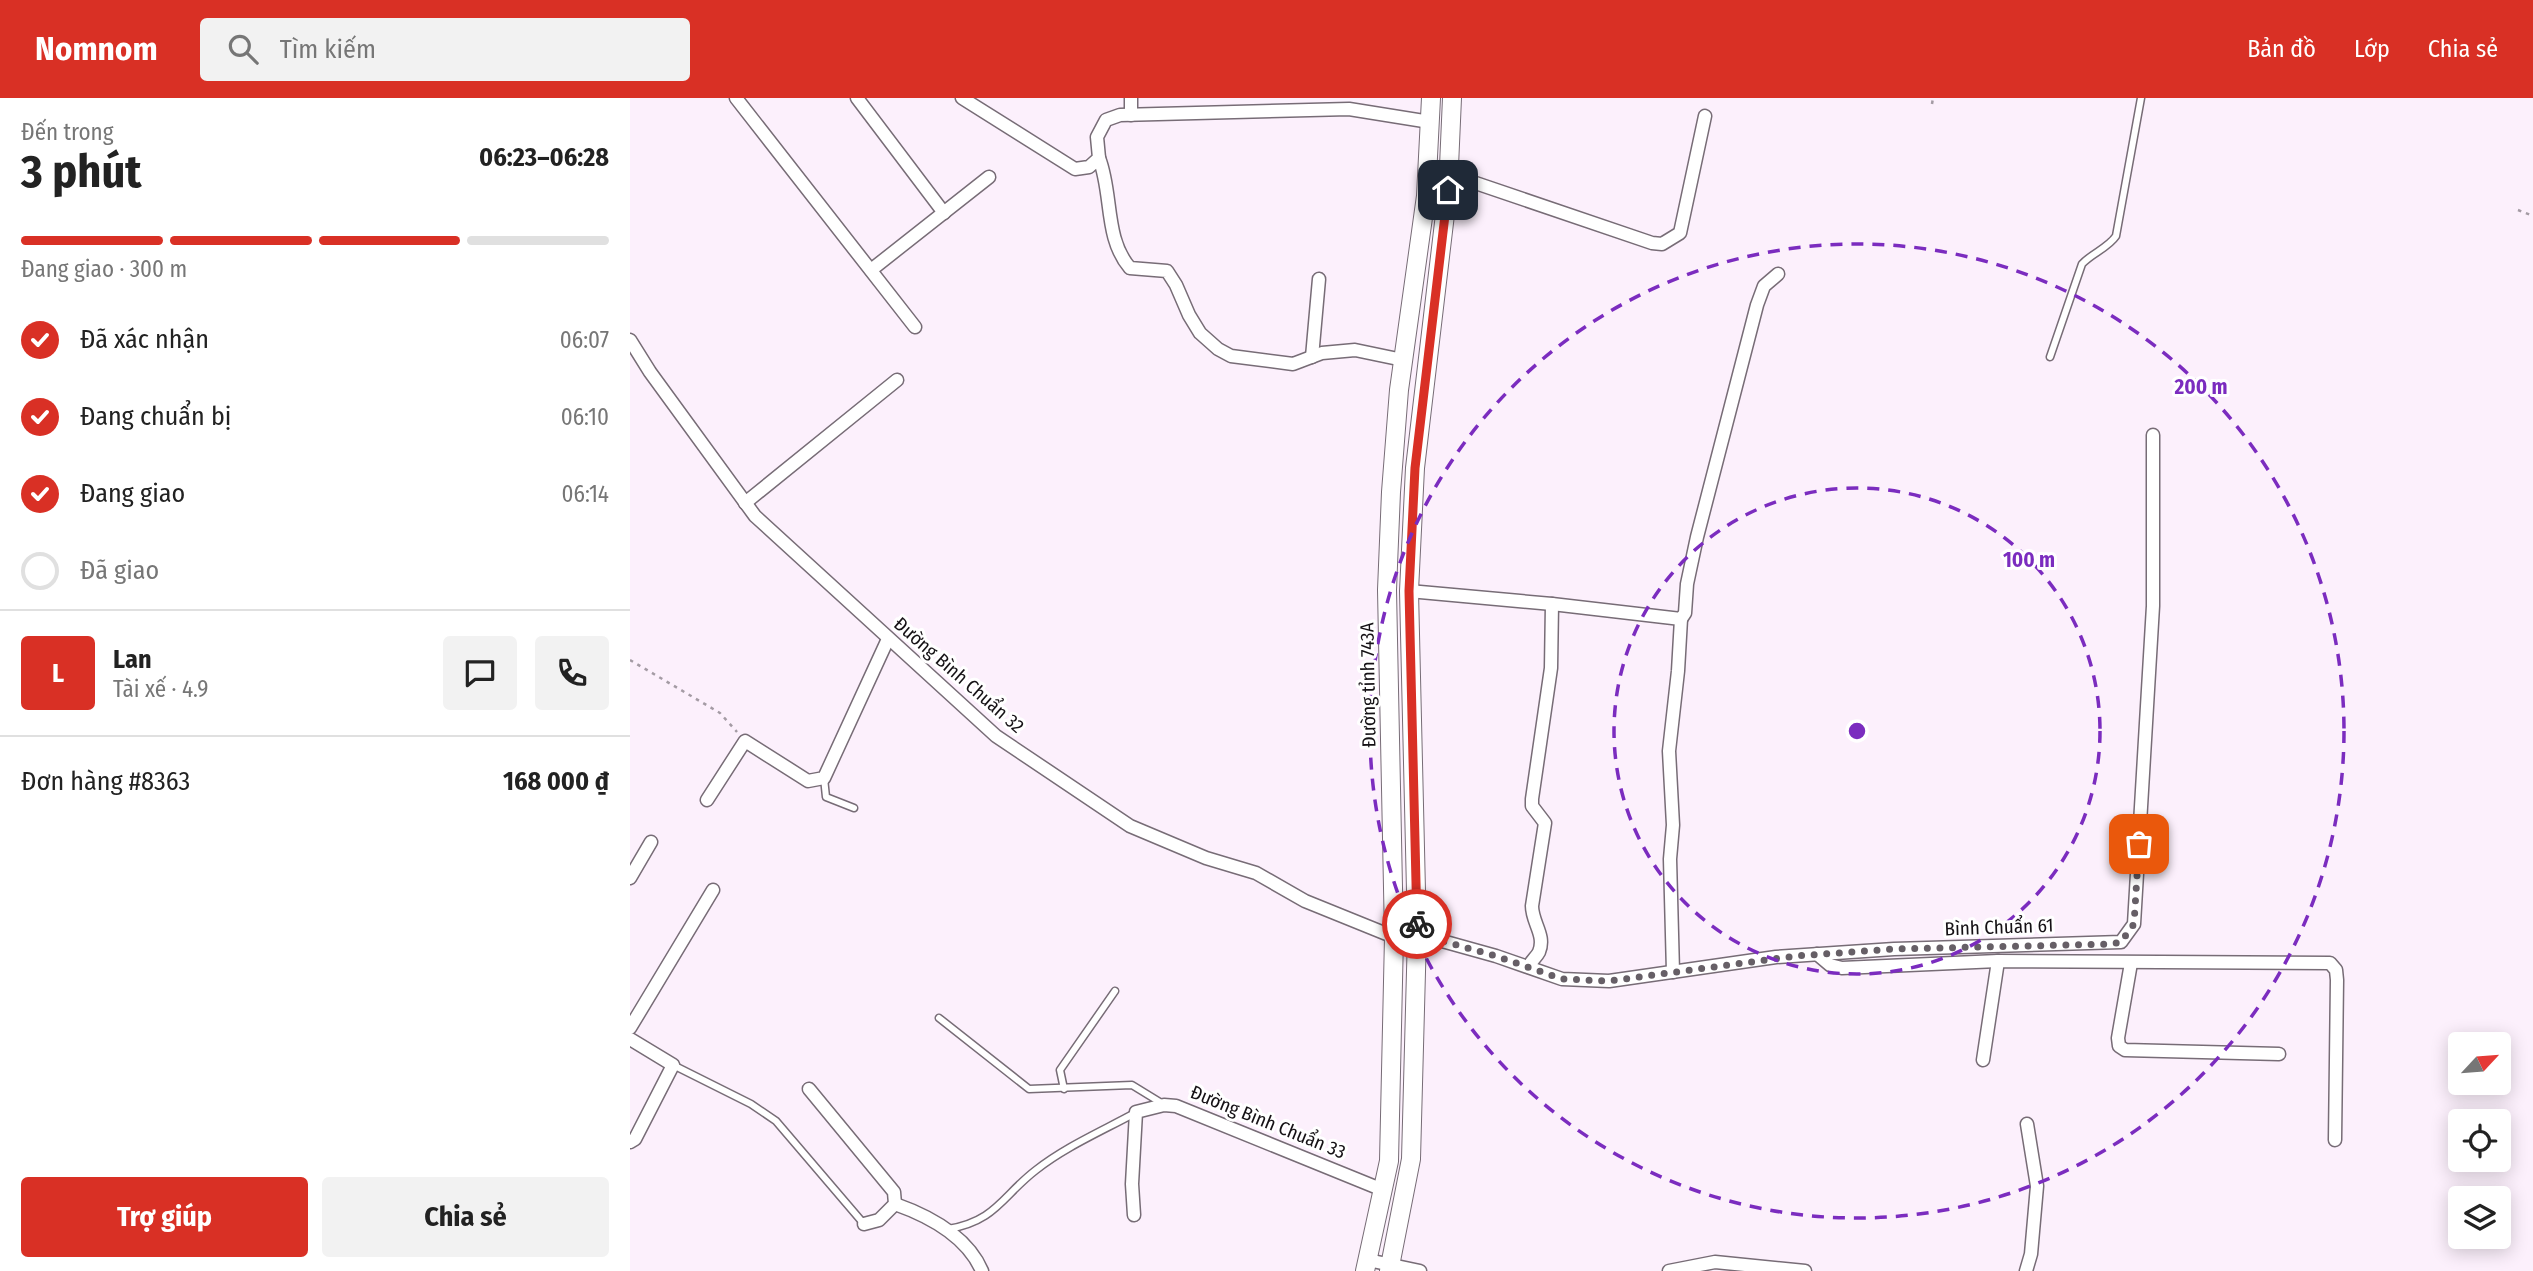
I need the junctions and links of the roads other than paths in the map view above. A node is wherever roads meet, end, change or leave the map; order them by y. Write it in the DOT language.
graph roads {
  1 [pos="736,98"];
  2 [pos="857,98"];
  3 [pos="962,98"];
  4 [pos="1131,98"];
  5 [pos="1431,98"];
  6 [pos="1452,98"];
  7 [pos="2141,98"];
  8 [pos="1131,115"];
  9 [pos="1705,116"];
  10 [pos="1430,122"];
  11 [pos="1099,158"];
  12 [pos="1449,174"];
  13 [pos="989,177"];
  14 [pos="944,213"];
  15 [pos="871,270"];
  16 [pos="1778,274"];
  17 [pos="1319,279"];
  18 [pos="915,327"];
  19 [pos="630,340"];
  20 [pos="2050,356"];
  21 [pos="1312,357"];
  22 [pos="1403,360"];
  23 [pos="897,380"];
  24 [pos="2153,435"];
  25 [pos="745,503"];
  26 [pos="1409,591"];
  27 [pos="1552,604"];
  28 [pos="1681,619"];
  29 [pos="888,639"];
  30 [pos="824,778"];
  31 [pos="707,800"];
  32 [pos="854,808"];
  33 [pos="651,842"];
  34 [pos="630,878"];
  35 [pos="713,890"];
  36 [pos="1417,934"];
  37 [pos="1394,937"];
  38 [pos="1816,954"];
  39 [pos="1998,961"];
  40 [pos="2131,963"];
  41 [pos="1528,967"];
  42 [pos="1673,972"];
  43 [pos="1115,991"];
  44 [pos="939,1018"];
  45 [pos="630,1028"];
  46 [pos="630,1039"];
  47 [pos="2279,1054"];
  48 [pos="1983,1060"];
  49 [pos="673,1065"];
  50 [pos="809,1089"];
  51 [pos="1063,1089"];
  52 [pos="1164,1105"];
  53 [pos="1136,1112"];
  54 [pos="2027,1124"];
  55 [pos="2335,1140"];
  56 [pos="630,1142"];
  57 [pos="1382,1189"];
  58 [pos="895,1204"];
  59 [pos="1134,1214"];
  60 [pos="864,1224"];
  61 [pos="947,1230"];
  62 [pos="1366,1265"];
  63 [pos="1390,1268"];
  64 [pos="982,1271"];
  65 [pos="1420,1271"];
  66 [pos="1669,1271"];
  67 [pos="1805,1271"];
  68 [pos="2026,1271"];
  1 -- 15 [label="street"];
  2 -- 14 [label="street"];
  3 -- 11 [label="street"];
  4 -- 8 [label="street"];
  5 -- 10 [label="main road, Đường tỉnh 743A"];
  6 -- 12 [label="main road"];
  7 -- 20 [label="lane"];
  8 -- 10 [label="street"];
  8 -- 11 [label="street"];
  9 -- 12 [label="street"];
  10 -- 22 [label="main road, Đường tỉnh 743A"];
  11 -- 21 [label="street"];
  12 -- 26 [label="main road"];
  13 -- 14 [label="street"];
  14 -- 15 [label="street"];
  15 -- 18 [label="street"];
  16 -- 28 [label="street"];
  17 -- 21 [label="street"];
  19 -- 25 [label="street, Đường Bình Chuẩn 32"];
  21 -- 22 [label="street"];
  22 -- 37 [label="main road, Đường tỉnh 743A"];
  23 -- 25 [label="street"];
  24 -- 38 [label="street, Bình Chuẩn 61"];
  25 -- 29 [label="street, Đường Bình Chuẩn 32"];
  26 -- 27 [label="street"];
  26 -- 36 [label="main road"];
  27 -- 28 [label="street"];
  27 -- 41 [label="street"];
  28 -- 42 [label="street"];
  29 -- 30 [label="street"];
  29 -- 37 [label="street, Đường Bình Chuẩn 32"];
  30 -- 31 [label="street"];
  30 -- 32 [label="lane"];
  33 -- 34 [label="street"];
  35 -- 45 [label="street"];
  36 -- 41 [label="street, Bình Chuẩn 61"];
  36 -- 63 [label="main road"];
  37 -- 57 [label="main road, Đường tỉnh 743A"];
  38 -- 39 [label="street"];
  38 -- 42 [label="street, Bình Chuẩn 61"];
  39 -- 40 [label="street"];
  39 -- 48 [label="street"];
  40 -- 47 [label="street"];
  40 -- 55 [label="street"];
  41 -- 42 [label="street, Bình Chuẩn 61"];
  43 -- 51 [label="lane"];
  44 -- 51 [label="lane"];
  46 -- 49 [label="street"];
  49 -- 56 [label="street"];
  49 -- 60 [label="lane"];
  50 -- 58 [label="street"];
  51 -- 52 [label="lane"];
  52 -- 53 [label="street, Đường Bình Chuẩn 33"];
  52 -- 57 [label="street, Đường Bình Chuẩn 33"];
  53 -- 59 [label="street"];
  53 -- 61 [label="lane"];
  54 -- 68 [label="street"];
  57 -- 62 [label="main road, Đường tỉnh 743A"];
  58 -- 60 [label="street"];
  58 -- 61 [label="street"];
  61 -- 64 [label="street"];
  62 -- 63 [label="street"];
  63 -- 65 [label="street"];
  66 -- 67 [label="street"];
}
